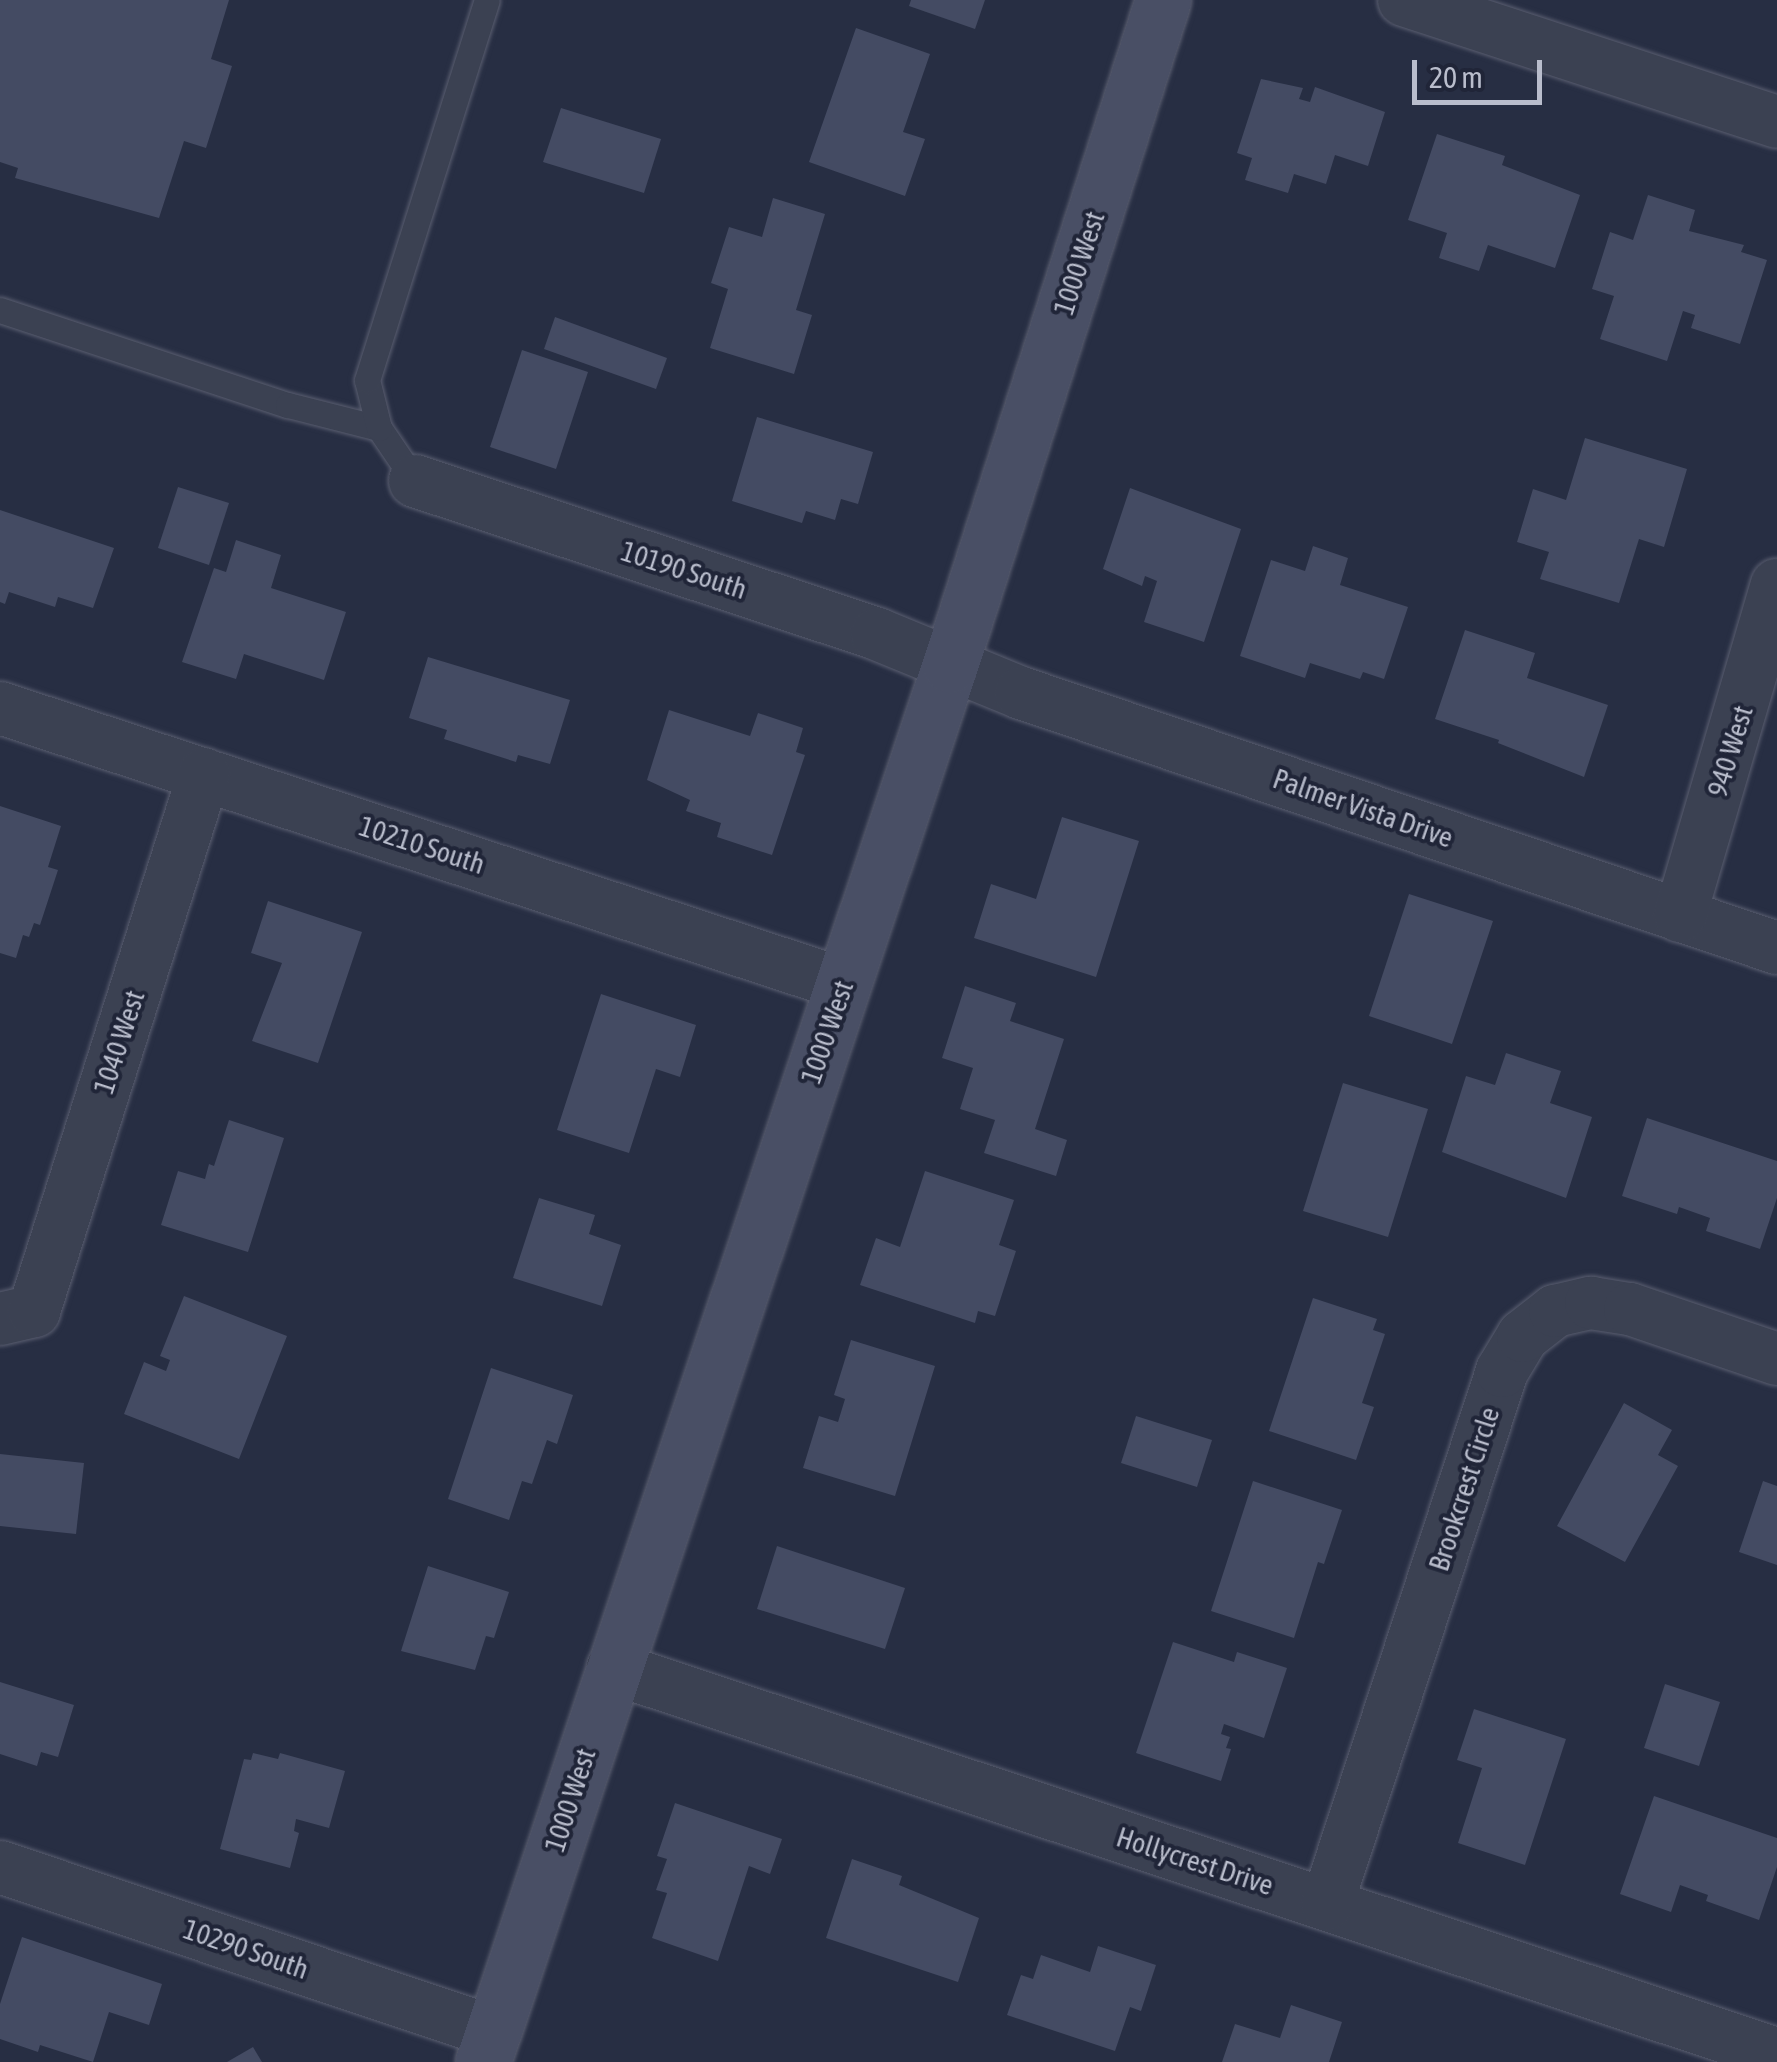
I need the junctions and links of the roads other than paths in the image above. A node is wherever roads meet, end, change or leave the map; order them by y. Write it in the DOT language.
graph roads {
  1 [pos="487,0"];
  2 [pos="1163,0"];
  3 [pos="1404,0"];
  4 [pos="1777,122"];
  5 [pos="0,310"];
  6 [pos="379,428"];
  7 [pos="414,481"];
  8 [pos="1777,585"];
  9 [pos="950,666"];
  10 [pos="0,708"];
  11 [pos="204,774"];
  12 [pos="1680,916"];
  13 [pos="1777,948"];
  14 [pos="843,984"];
  15 [pos="17,1315"];
  16 [pos="1777,1358"];
  17 [pos="613,1668"];
  18 [pos="0,1867"];
  19 [pos="1327,1904"];
  20 [pos="488,2047"];
  21 [pos="1777,2054"];
  1 -- 6 [label="lane"];
  2 -- 9 [label="street, 1000 West"];
  3 -- 4 [label="street"];
  5 -- 6 [label="lane"];
  6 -- 7 [label="lane"];
  7 -- 9 [label="street, 10190 South"];
  8 -- 12 [label="street, 940 West"];
  9 -- 12 [label="street, Palmer Vista Drive"];
  9 -- 14 [label="street, 1000 West"];
  10 -- 11 [label="street, 10210 South"];
  11 -- 14 [label="street, 10210 South"];
  11 -- 15 [label="street, 1040 West"];
  12 -- 13 [label="street, Palmer Vista Drive"];
  14 -- 17 [label="street, 1000 West"];
  16 -- 19 [label="street, Brookcrest Circle"];
  17 -- 19 [label="street, Hollycrest Drive"];
  17 -- 20 [label="street, 1000 West"];
  18 -- 20 [label="street, 10290 South"];
  19 -- 21 [label="street, Hollycrest Drive"];
}
